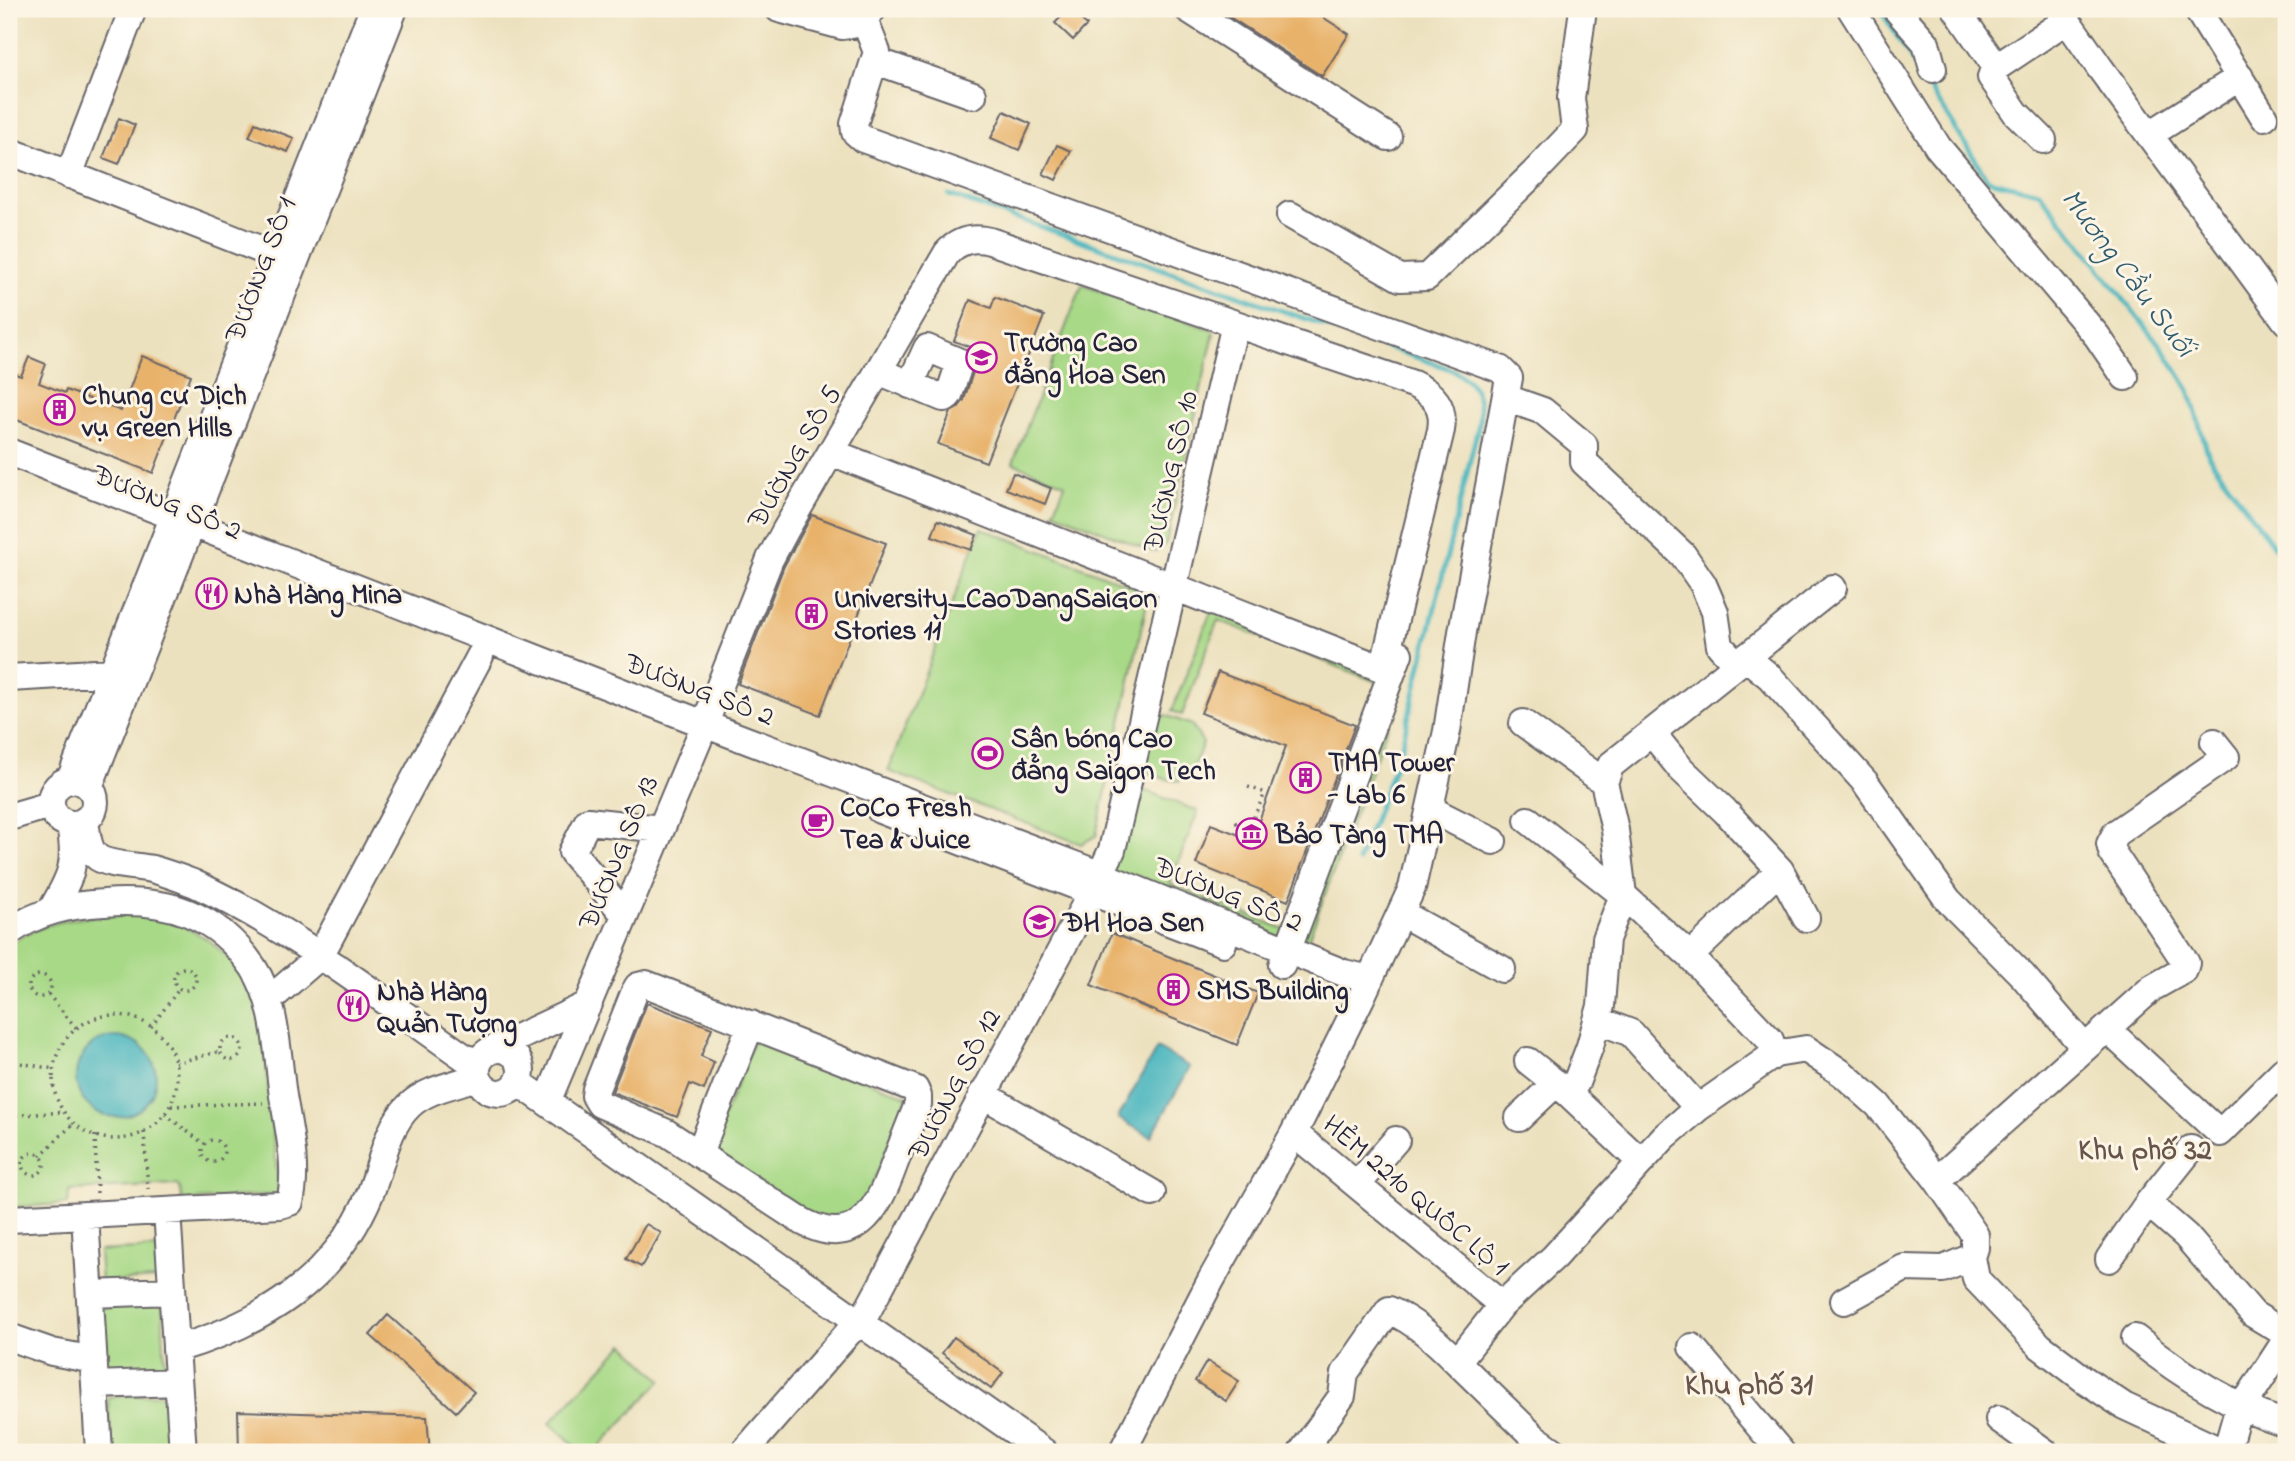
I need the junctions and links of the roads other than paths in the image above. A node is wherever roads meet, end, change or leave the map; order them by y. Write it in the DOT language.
graph roads {
  1 [pos="133,9"];
  2 [pos="373,9"];
  3 [pos="394,9"];
  4 [pos="779,9"];
  5 [pos="1188,9"];
  6 [pos="1583,9"];
  7 [pos="1851,9"];
  8 [pos="1956,9"];
  9 [pos="2197,9"];
  10 [pos="1903,11"];
  11 [pos="868,14"];
  12 [pos="2063,14"];
  13 [pos="876,61"];
  14 [pos="1996,67"];
  15 [pos="1933,69"];
  16 [pos="2240,76"];
  17 [pos="973,95"];
  18 [pos="2264,117"];
  19 [pos="337,127"];
  20 [pos="2149,135"];
  21 [pos="1388,137"];
  22 [pos="2043,140"];
  23 [pos="9,151"];
  24 [pos="69,175"];
  25 [pos="1290,215"];
  26 [pos="285,259"];
  27 [pos="2286,321"];
  28 [pos="1235,324"];
  29 [pos="878,372"];
  30 [pos="2126,377"];
  31 [pos="911,384"];
  32 [pos="1506,398"];
  33 [pos="9,452"];
  34 [pos="831,452"];
  35 [pos="9,471"];
  36 [pos="179,530"];
  37 [pos="1174,587"];
  38 [pos="1833,588"];
  39 [pos="1409,628"];
  40 [pos="480,656"];
  41 [pos="1746,658"];
  42 [pos="122,676"];
  43 [pos="9,678"];
  44 [pos="1523,723"];
  45 [pos="701,733"];
  46 [pos="1652,733"];
  47 [pos="2214,742"];
  48 [pos="1604,782"];
  49 [pos="80,783"];
  50 [pos="50,805"];
  51 [pos="1430,809"];
  52 [pos="16,810"];
  53 [pos="1528,820"];
  54 [pos="78,822"];
  55 [pos="661,829"];
  56 [pos="1493,841"];
  57 [pos="1780,870"];
  58 [pos="1097,883"];
  59 [pos="1623,895"];
  60 [pos="52,909"];
  61 [pos="1401,913"];
  62 [pos="625,915"];
  63 [pos="1807,918"];
  64 [pos="9,932"];
  65 [pos="320,956"];
  66 [pos="1690,956"];
  67 [pos="1285,958"];
  68 [pos="1502,970"];
  69 [pos="1366,989"];
  70 [pos="269,1000"];
  71 [pos="576,1016"];
  72 [pos="1597,1020"];
  73 [pos="751,1024"];
  74 [pos="2107,1029"];
  75 [pos="615,1041"];
  76 [pos="2085,1048"];
  77 [pos="1775,1054"];
  78 [pos="1528,1060"];
  79 [pos="481,1064"];
  80 [pos="2283,1071"];
  81 [pos="518,1082"];
  82 [pos="1562,1088"];
  83 [pos="982,1094"];
  84 [pos="547,1102"];
  85 [pos="1698,1108"];
  86 [pos="1519,1118"];
  87 [pos="1294,1133"];
  88 [pos="1396,1140"];
  89 [pos="2191,1149"];
  90 [pos="699,1154"];
  91 [pos="1641,1162"];
  92 [pos="895,1163"];
  93 [pos="1937,1180"];
  94 [pos="1357,1185"];
  95 [pos="933,1187"];
  96 [pos="1152,1194"];
  97 [pos="2148,1203"];
  98 [pos="158,1212"];
  99 [pos="92,1215"];
  100 [pos="9,1219"];
  101 [pos="1972,1257"];
  102 [pos="2109,1259"];
  103 [pos="172,1291"];
  104 [pos="90,1294"];
  105 [pos="1844,1301"];
  106 [pos="1502,1305"];
  107 [pos="861,1323"];
  108 [pos="9,1337"];
  109 [pos="2286,1337"];
  110 [pos="2135,1338"];
  111 [pos="1692,1347"];
  112 [pos="176,1349"];
  113 [pos="1457,1362"];
  114 [pos="95,1372"];
  115 [pos="178,1381"];
  116 [pos="2242,1408"];
  117 [pos="1998,1419"];
  118 [pos="2286,1424"];
  119 [pos="2034,1449"];
  120 [pos="99,1452"];
  121 [pos="183,1452"];
  122 [pos="744,1452"];
  123 [pos="1044,1452"];
  124 [pos="1122,1452"];
  125 [pos="1302,1452"];
  126 [pos="1555,1452"];
  127 [pos="1781,1452"];
  128 [pos="2225,1452"];
  1 -- 24 [label="street"];
  2 -- 19 [label="street, ĐƯỜNG SỐ 1"];
  3 -- 19 [label="street, ĐƯỜNG SỐ 1"];
  4 -- 11 [label="street"];
  5 -- 21 [label="street"];
  6 -- 25 [label="street"];
  7 -- 30 [label="street"];
  8 -- 14 [label="street"];
  9 -- 16 [label="street"];
  10 -- 15 [label="street"];
  11 -- 13 [label="street"];
  12 -- 14 [label="street"];
  12 -- 20 [label="street"];
  13 -- 17 [label="street"];
  13 -- 32 [label="street"];
  14 -- 22 [label="street"];
  16 -- 18 [label="street"];
  16 -- 20 [label="street"];
  19 -- 26 [label="street, ĐƯỜNG SỐ 1"];
  20 -- 27 [label="street"];
  23 -- 24 [label="street"];
  24 -- 26 [label="street"];
  26 -- 36 [label="street, ĐƯỜNG SỐ 1"];
  28 -- 29 [label="street, ĐƯỜNG SỐ 5"];
  28 -- 37 [label="street, ĐƯỜNG SỐ 10"];
  28 -- 37 [label="street"];
  29 -- 31 [label="street"];
  29 -- 34 [label="street, ĐƯỜNG SỐ 5"];
  32 -- 41 [label="street"];
  32 -- 51 [label="street"];
  33 -- 36 [label="street, ĐƯỜNG SỐ 2"];
  34 -- 37 [label="street"];
  34 -- 45 [label="street, ĐƯỜNG SỐ 5"];
  35 -- 36 [label="street, ĐƯỜNG SỐ 2"];
  36 -- 40 [label="street, ĐƯỜNG SỐ 2"];
  36 -- 42 [label="street, ĐƯỜNG SỐ 1"];
  36 -- 45 [label="street, ĐƯỜNG SỐ 2"];
  37 -- 58 [label="street, ĐƯỜNG SỐ 10"];
  38 -- 41 [label="street"];
  39 -- 67 [label="street"];
  40 -- 45 [label="street, ĐƯỜNG SỐ 2"];
  40 -- 65 [label="street"];
  41 -- 46 [label="street"];
  41 -- 76 [label="street"];
  42 -- 43 [label="street"];
  42 -- 49 [label="street, ĐƯỜNG SỐ 1"];
  44 -- 48 [label="street"];
  45 -- 55 [label="street, ĐƯỜNG SỐ 13"];
  45 -- 58 [label="street, ĐƯỜNG SỐ 2"];
  46 -- 48 [label="street"];
  46 -- 57 [label="street"];
  47 -- 74 [label="street"];
  48 -- 59 [label="street"];
  49 -- 50 [label="street"];
  49 -- 54 [label="street"];
  50 -- 52 [label="street"];
  50 -- 54 [label="street"];
  51 -- 56 [label="street"];
  51 -- 61 [label="street"];
  53 -- 59 [label="street"];
  54 -- 60 [label="street"];
  54 -- 65 [label="street"];
  55 -- 62 [label="street, ĐƯỜNG SỐ 13"];
  55 -- 62 [label="street"];
  57 -- 63 [label="street"];
  57 -- 66 [label="street"];
  58 -- 67 [label="street, ĐƯỜNG SỐ 2"];
  58 -- 83 [label="street, ĐƯỜNG SỐ 12"];
  59 -- 66 [label="street"];
  59 -- 72 [label="street"];
  60 -- 64 [label="street"];
  60 -- 70 [label="street"];
  61 -- 68 [label="street"];
  61 -- 69 [label="street"];
  62 -- 71 [label="street, ĐƯỜNG SỐ 13"];
  65 -- 70 [label="street"];
  65 -- 79 [label="street"];
  66 -- 77 [label="street"];
  67 -- 69 [label="street, ĐƯỜNG SỐ 2"];
  69 -- 87 [label="street"];
  70 -- 98 [label="street"];
  71 -- 75 [label="street"];
  71 -- 79 [label="street"];
  71 -- 84 [label="street, ĐƯỜNG SỐ 13"];
  72 -- 82 [label="street"];
  72 -- 85 [label="street"];
  73 -- 75 [label="street"];
  73 -- 90 [label="street"];
  73 -- 92 [label="street"];
  74 -- 76 [label="street"];
  74 -- 80 [label="street"];
  75 -- 90 [label="street"];
  76 -- 93 [label="street"];
  77 -- 85 [label="street"];
  77 -- 93 [label="street"];
  78 -- 82 [label="street"];
  79 -- 81 [label="street"];
  79 -- 81 [label="street"];
  79 -- 112 [label="street"];
  81 -- 84 [label="street"];
  82 -- 86 [label="street"];
  82 -- 91 [label="street"];
  83 -- 95 [label="street, ĐƯỜNG SỐ 12"];
  83 -- 96 [label="street"];
  84 -- 107 [label="street"];
  85 -- 91 [label="street"];
  87 -- 94 [label="street, HẺM 2210 QUỐC LỘ 1"];
  87 -- 124 [label="street"];
  88 -- 94 [label="street"];
  89 -- 97 [label="street"];
  90 -- 92 [label="street"];
  91 -- 106 [label="street"];
  92 -- 95 [label="street"];
  93 -- 101 [label="street"];
  94 -- 106 [label="street, HẺM 2210 QUỐC LỘ 1"];
  95 -- 107 [label="street, ĐƯỜNG SỐ 12"];
  97 -- 102 [label="street"];
  97 -- 109 [label="street"];
  98 -- 99 [label="street"];
  98 -- 103 [label="street"];
  99 -- 100 [label="street"];
  99 -- 104 [label="street"];
  101 -- 105 [label="street"];
  101 -- 128 [label="street"];
  103 -- 104 [label="street"];
  103 -- 112 [label="street"];
  104 -- 114 [label="street"];
  106 -- 113 [label="street, HẺM 2210 QUỐC LỘ 1"];
  107 -- 122 [label="street, ĐƯỜNG SỐ 12"];
  107 -- 123 [label="street"];
  108 -- 114 [label="street"];
  109 -- 116 [label="street"];
  110 -- 116 [label="street"];
  111 -- 127 [label="street"];
  112 -- 115 [label="street"];
  113 -- 125 [label="street"];
  113 -- 126 [label="street"];
  114 -- 115 [label="street"];
  114 -- 120 [label="street"];
  115 -- 121 [label="street"];
  116 -- 118 [label="street"];
  116 -- 128 [label="street"];
  117 -- 119 [label="street"];
}
